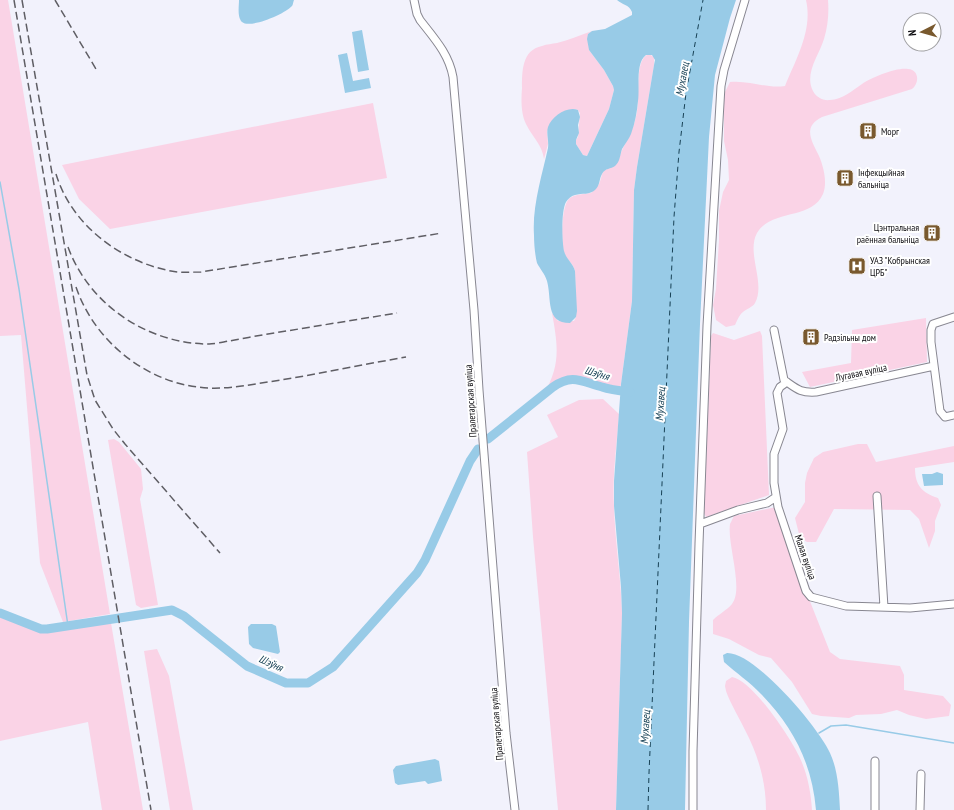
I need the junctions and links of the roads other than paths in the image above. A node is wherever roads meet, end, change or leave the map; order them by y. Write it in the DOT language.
graph roads {
  1 [pos="414,0"];
  2 [pos="745,0"];
  3 [pos="954,317"];
  4 [pos="774,330"];
  5 [pos="934,366"];
  6 [pos="787,382"];
  7 [pos="954,415"];
  8 [pos="877,496"];
  9 [pos="776,497"];
  10 [pos="700,524"];
  11 [pos="954,604"];
  12 [pos="884,607"];
  13 [pos="875,761"];
  14 [pos="921,774"];
  15 [pos="515,810"];
  16 [pos="693,810"];
  17 [pos="875,810"];
  18 [pos="920,810"];
  1 -- 15 [label="street, Пралетарская вуліца"];
  2 -- 10 [label="street"];
  3 -- 5 [label="street"];
  4 -- 6 [label="street"];
  5 -- 6 [label="street, Лугавая вуліца"];
  5 -- 7 [label="street"];
  6 -- 9 [label="street"];
  8 -- 12 [label="street"];
  9 -- 10 [label="street"];
  9 -- 12 [label="street, Малая вуліца"];
  10 -- 16 [label="street"];
  11 -- 12 [label="street, Малая вуліца"];
  13 -- 17 [label="street"];
  14 -- 18 [label="street"];
}
